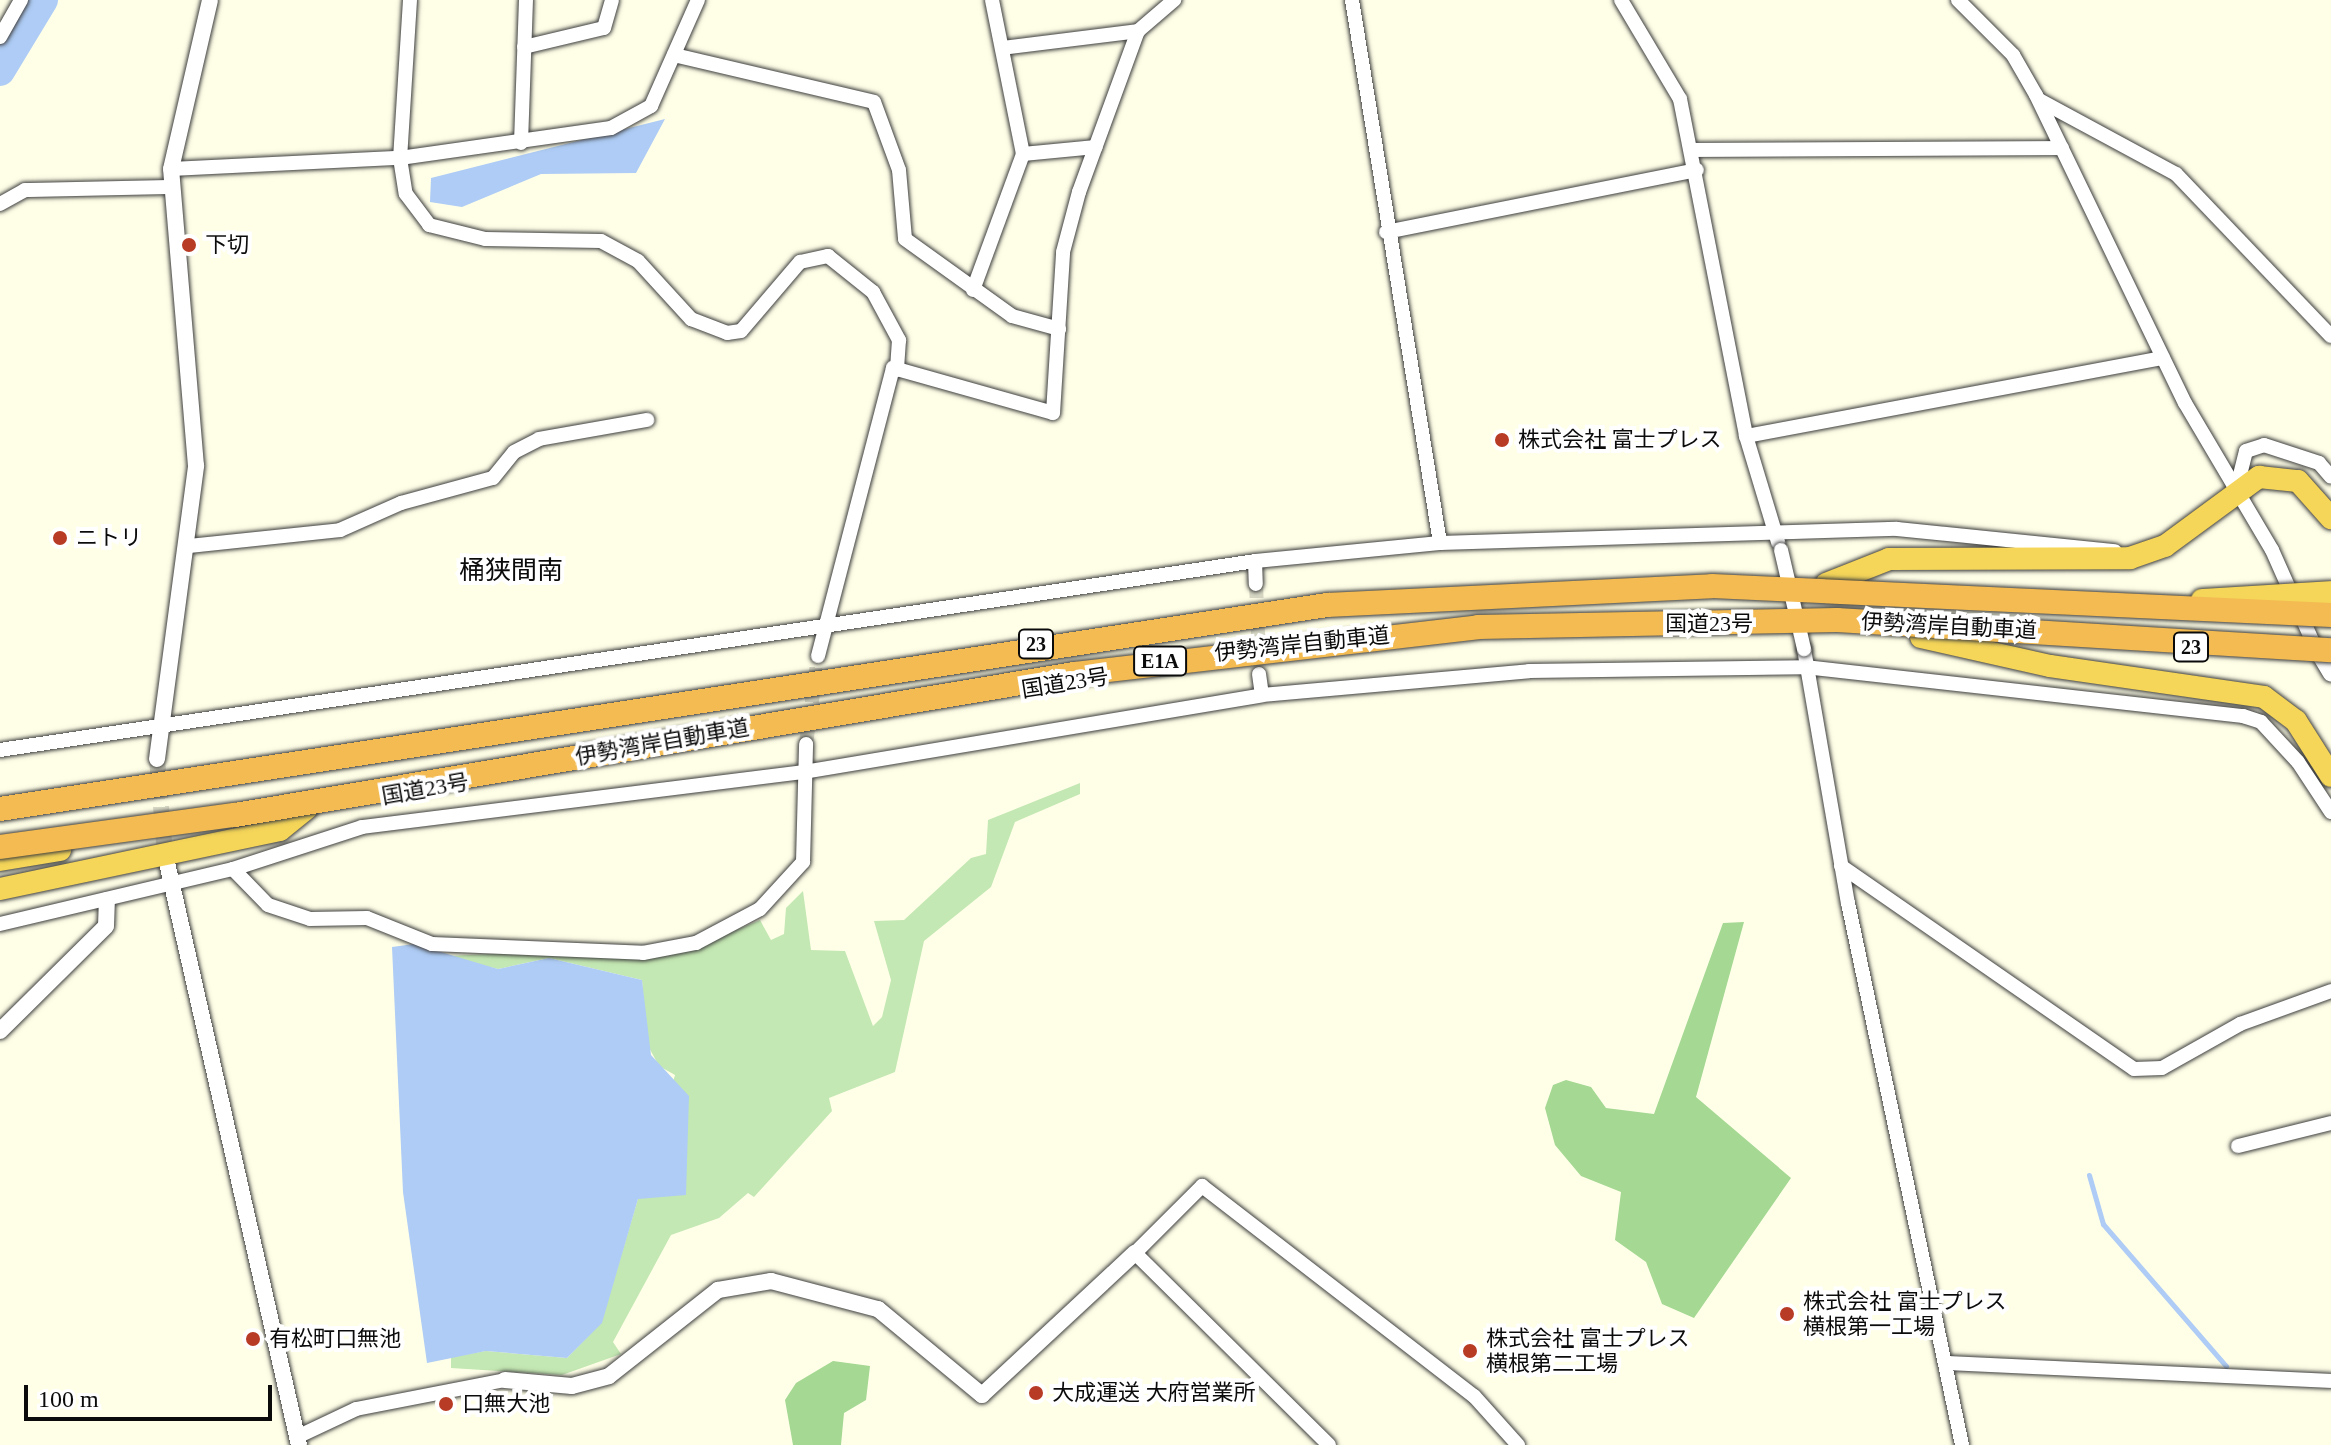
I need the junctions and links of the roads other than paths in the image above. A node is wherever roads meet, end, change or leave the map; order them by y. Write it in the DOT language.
graph roads {
  1 [pos="21,0"];
  2 [pos="210,0"];
  3 [pos="410,0"];
  4 [pos="526,0"];
  5 [pos="612,0"];
  6 [pos="698,0"];
  7 [pos="992,0"];
  8 [pos="1174,0"];
  9 [pos="1352,0"];
  10 [pos="1621,0"];
  11 [pos="1958,0"];
  12 [pos="1138,31"];
  13 [pos="0,37"];
  14 [pos="524,47"];
  15 [pos="1002,48"];
  16 [pos="674,55"];
  17 [pos="2039,100"];
  18 [pos="521,143"];
  19 [pos="1096,147"];
  20 [pos="2062,148"];
  21 [pos="1694,150"];
  22 [pos="1023,154"];
  23 [pos="400,158"];
  24 [pos="171,169"];
  25 [pos="1697,170"];
  26 [pos="173,187"];
  27 [pos="0,204"];
  28 [pos="1386,232"];
  29 [pos="973,290"];
  30 [pos="1059,329"];
  31 [pos="2331,336"];
  32 [pos="2163,358"];
  33 [pos="897,370"];
  34 [pos="647,420"];
  35 [pos="1746,436"];
  36 [pos="2331,477"];
  37 [pos="2236,492"];
  38 [pos="2331,518"];
  39 [pos="1775,535"];
  40 [pos="1440,543"];
  41 [pos="189,546"];
  42 [pos="2130,558"];
  43 [pos="1255,561"];
  44 [pos="1256,584"];
  45 [pos="1826,584"];
  46 [pos="2331,592"];
  47 [pos="2331,615"];
  48 [pos="821,632"];
  49 [pos="1921,637"];
  50 [pos="2326,651"];
  51 [pos="818,656"];
  52 [pos="1805,667"];
  53 [pos="1259,674"];
  54 [pos="2331,674"];
  55 [pos="1262,695"];
  56 [pos="159,727"];
  57 [pos="806,744"];
  58 [pos="0,750"];
  59 [pos="157,759"];
  60 [pos="804,772"];
  61 [pos="2331,776"];
  62 [pos="5,805"];
  63 [pos="307,808"];
  64 [pos="2331,812"];
  65 [pos="0,847"];
  66 [pos="165,854"];
  67 [pos="0,860"];
  68 [pos="1841,866"];
  69 [pos="233,869"];
  70 [pos="171,885"];
  71 [pos="0,889"];
  72 [pos="107,900"];
  73 [pos="0,924"];
  74 [pos="2331,991"];
  75 [pos="0,1031"];
  76 [pos="2331,1123"];
  77 [pos="2238,1146"];
  78 [pos="1135,1253"];
  79 [pos="1949,1363"];
  80 [pos="505,1380"];
  81 [pos="2331,1381"];
  82 [pos="299,1441"];
  83 [pos="1329,1445"];
  84 [pos="1518,1445"];
  85 [pos="1962,1445"];
  1 -- 13 [label="street"];
  2 -- 24 [label="street"];
  3 -- 23 [label="street"];
  4 -- 14 [label="street"];
  5 -- 14 [label="street"];
  6 -- 16 [label="street"];
  7 -- 15 [label="street"];
  8 -- 12 [label="street"];
  9 -- 28 [label="street"];
  10 -- 21 [label="street"];
  11 -- 17 [label="street"];
  12 -- 15 [label="street"];
  12 -- 19 [label="street"];
  14 -- 18 [label="street"];
  15 -- 22 [label="street"];
  16 -- 18 [label="street"];
  16 -- 29 [label="street"];
  17 -- 20 [label="street"];
  17 -- 31 [label="street"];
  18 -- 23 [label="street"];
  19 -- 22 [label="street"];
  19 -- 30 [label="street"];
  20 -- 21 [label="street"];
  20 -- 32 [label="street"];
  21 -- 25 [label="street"];
  22 -- 29 [label="street"];
  23 -- 24 [label="street"];
  23 -- 33 [label="street"];
  24 -- 26 [label="street"];
  25 -- 28 [label="street"];
  25 -- 35 [label="street"];
  26 -- 27 [label="street"];
  26 -- 41 [label="street"];
  28 -- 40 [label="street"];
  29 -- 30 [label="street"];
  30 -- 33 [label="street"];
  32 -- 35 [label="street"];
  32 -- 37 [label="street"];
  33 -- 48 [label="street"];
  34 -- 41 [label="street"];
  35 -- 39 [label="street"];
  36 -- 37 [label="street"];
  37 -- 38 [label="highway"];
  37 -- 42 [label="highway"];
  37 -- 50 [label="street"];
  39 -- 40 [label="street"];
  39 -- 42 [label="street"];
  39 -- 52 [label="street, bridge"];
  40 -- 43 [label="street"];
  41 -- 56 [label="street"];
  42 -- 45 [label="highway"];
  43 -- 44 [label="street"];
  43 -- 48 [label="street"];
  45 -- 46 [label="highway, 国道23号 / 23, bridge"];
  45 -- 62 [label="highway, 国道23号 / 23"];
  47 -- 62 [label="highway, 伊勢湾岸自動車道 / E1A, bridge"];
  48 -- 51 [label="street"];
  48 -- 56 [label="street"];
  49 -- 50 [label="highway, 国道23号 / 23, bridge"];
  49 -- 61 [label="highway"];
  49 -- 63 [label="highway, 国道23号 / 23"];
  50 -- 54 [label="street"];
  50 -- 65 [label="highway, 伊勢湾岸自動車道 / E1A, bridge"];
  52 -- 55 [label="street"];
  52 -- 64 [label="street"];
  52 -- 68 [label="street"];
  53 -- 55 [label="street"];
  55 -- 60 [label="street"];
  56 -- 58 [label="street"];
  56 -- 59 [label="street"];
  57 -- 60 [label="street"];
  60 -- 69 [label="street"];
  60 -- 69 [label="street"];
  63 -- 67 [label="highway, 国道23号 / 23"];
  63 -- 71 [label="highway"];
  66 -- 70 [label="street"];
  68 -- 74 [label="street"];
  68 -- 79 [label="street"];
  69 -- 70 [label="street"];
  70 -- 72 [label="street"];
  70 -- 82 [label="street"];
  72 -- 73 [label="street"];
  72 -- 75 [label="street"];
  76 -- 77 [label="street"];
  78 -- 80 [label="street"];
  78 -- 83 [label="street"];
  78 -- 84 [label="street"];
  79 -- 81 [label="street"];
  79 -- 85 [label="street"];
  80 -- 82 [label="street"];
}
